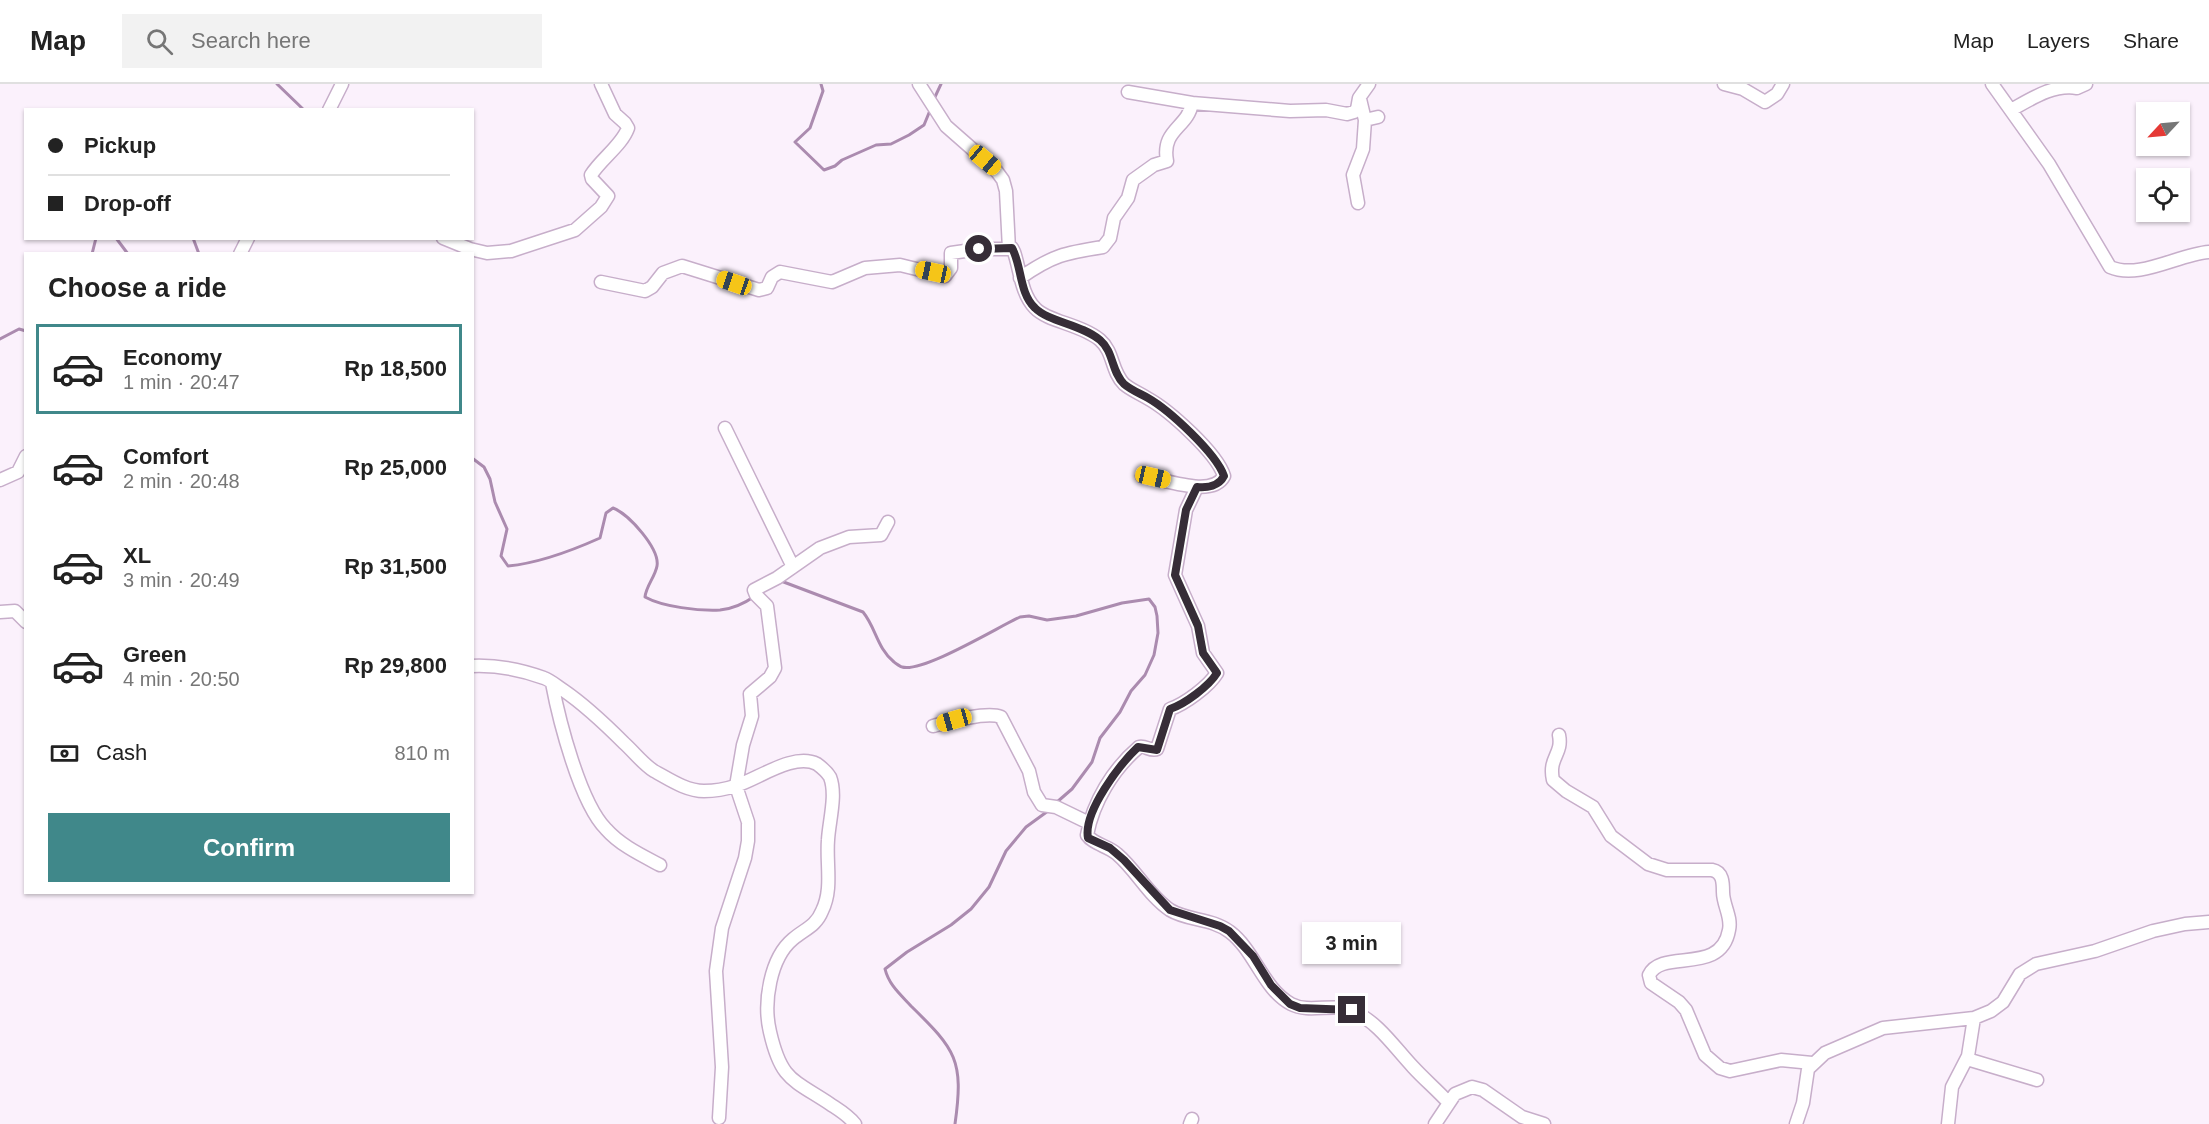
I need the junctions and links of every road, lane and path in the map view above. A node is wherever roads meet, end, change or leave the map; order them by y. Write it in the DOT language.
graph roads {
  1 [pos="342,84"];
  2 [pos="601,84"];
  3 [pos="919,84"];
  4 [pos="1369,84"];
  5 [pos="1724,84"];
  6 [pos="1783,84"];
  7 [pos="1992,84"];
  8 [pos="2086,84"];
  9 [pos="1128,92"];
  10 [pos="1359,98"];
  11 [pos="1192,103"];
  12 [pos="329,108"];
  13 [pos="2011,110"];
  14 [pos="1358,203"];
  15 [pos="448,240"];
  16 [pos="1009,249"];
  17 [pos="2209,252"];
  18 [pos="1020,278"];
  19 [pos="601,282"];
  20 [pos="724,428"];
  21 [pos="1142,476"];
  22 [pos="22,477"];
  23 [pos="0,480"];
  24 [pos="1197,487"];
  25 [pos="888,522"];
  26 [pos="794,567"];
  27 [pos="0,612"];
  28 [pos="24,620"];
  29 [pos="474,666"];
  30 [pos="552,682"];
  31 [pos="933,726"];
  32 [pos="1559,735"];
  33 [pos="736,786"];
  34 [pos="1089,823"];
  35 [pos="660,865"];
  36 [pos="2209,922"];
  37 [pos="1974,1018"];
  38 [pos="1967,1059"];
  39 [pos="1812,1063"];
  40 [pos="2037,1080"];
  41 [pos="1448,1102"];
  42 [pos="719,1118"];
  43 [pos="855,1124"];
  44 [pos="1435,1124"];
  45 [pos="1544,1124"];
  46 [pos="1796,1124"];
  47 [pos="1948,1124"];
  1 -- 12 [label="street"];
  2 -- 15 [label="street"];
  3 -- 16 [label="street"];
  4 -- 10 [label="street"];
  5 -- 6 [label="street"];
  7 -- 13 [label="street"];
  8 -- 13 [label="street"];
  9 -- 11 [label="street"];
  10 -- 11 [label="street"];
  10 -- 14 [label="street"];
  11 -- 18 [label="street"];
  13 -- 17 [label="street"];
  16 -- 18 [label="street"];
  16 -- 19 [label="street"];
  18 -- 24 [label="street"];
  20 -- 26 [label="street"];
  21 -- 24 [label="street"];
  22 -- 23 [label="street"];
  24 -- 34 [label="street"];
  25 -- 26 [label="street"];
  26 -- 33 [label="street"];
  27 -- 28 [label="street"];
  29 -- 30 [label="street"];
  30 -- 33 [label="street"];
  30 -- 35 [label="street"];
  31 -- 34 [label="street"];
  32 -- 39 [label="street"];
  33 -- 42 [label="street"];
  33 -- 43 [label="street"];
  34 -- 41 [label="street"];
  36 -- 37 [label="street"];
  37 -- 38 [label="street"];
  37 -- 39 [label="street"];
  38 -- 40 [label="street"];
  38 -- 47 [label="street"];
  39 -- 46 [label="street"];
  41 -- 44 [label="street"];
  41 -- 45 [label="street"];
}
